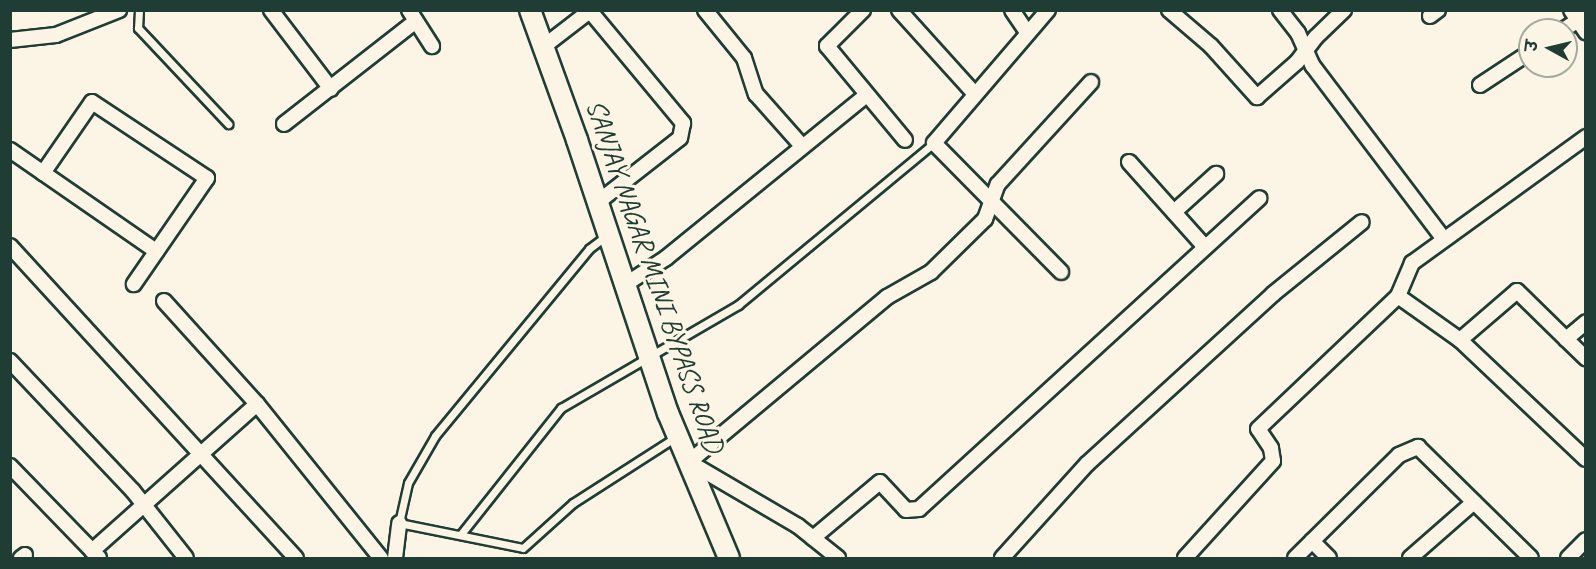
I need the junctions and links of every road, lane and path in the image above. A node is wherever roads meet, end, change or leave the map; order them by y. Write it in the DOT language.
graph roads {
  1 [pos="119,10"];
  2 [pos="139,10"];
  3 [pos="271,10"];
  4 [pos="530,10"];
  5 [pos="705,10"];
  6 [pos="863,10"];
  7 [pos="899,10"];
  8 [pos="1012,10"];
  9 [pos="1048,10"];
  10 [pos="1169,10"];
  11 [pos="1280,10"];
  12 [pos="1344,10"];
  13 [pos="591,11"];
  14 [pos="412,16"];
  15 [pos="1027,32"];
  16 [pos="10,40"];
  17 [pos="432,46"];
  18 [pos="543,47"];
  19 [pos="1305,50"];
  20 [pos="1518,60"];
  21 [pos="1091,82"];
  22 [pos="1480,85"];
  23 [pos="331,89"];
  24 [pos="974,93"];
  25 [pos="865,96"];
  26 [pos="228,124"];
  27 [pos="284,124"];
  28 [pos="1586,137"];
  29 [pos="904,140"];
  30 [pos="934,143"];
  31 [pos="802,146"];
  32 [pos="10,150"];
  33 [pos="1129,162"];
  34 [pos="43,172"];
  35 [pos="1216,174"];
  36 [pos="1258,198"];
  37 [pos="992,201"];
  38 [pos="598,202"];
  39 [pos="1174,212"];
  40 [pos="1362,222"];
  41 [pos="609,234"];
  42 [pos="1444,239"];
  43 [pos="10,246"];
  44 [pos="1205,247"];
  45 [pos="156,251"];
  46 [pos="1061,272"];
  47 [pos="134,284"];
  48 [pos="626,284"];
  49 [pos="1398,296"];
  50 [pos="164,301"];
  51 [pos="1586,322"];
  52 [pos="1566,339"];
  53 [pos="1460,340"];
  54 [pos="650,358"];
  55 [pos="1586,358"];
  56 [pos="10,361"];
  57 [pos="257,404"];
  58 [pos="678,436"];
  59 [pos="200,454"];
  60 [pos="1586,459"];
  61 [pos="689,462"];
  62 [pos="10,466"];
  63 [pos="1474,502"];
  64 [pos="144,506"];
  65 [pos="399,523"];
  66 [pos="461,534"];
  67 [pos="813,538"];
  68 [pos="1586,540"];
  69 [pos="1312,541"];
  70 [pos="96,555"];
  71 [pos="1526,557"];
  72 [pos="186,558"];
  73 [pos="296,558"];
  74 [pos="381,558"];
  75 [pos="395,558"];
  76 [pos="727,558"];
  77 [pos="838,558"];
  78 [pos="1002,558"];
  79 [pos="1185,558"];
  80 [pos="1295,558"];
  81 [pos="1329,558"];
  82 [pos="1410,558"];
  83 [pos="1568,558"];
  1 -- 16 [label="street"];
  2 -- 26 [label="lane"];
  3 -- 23 [label="street"];
  4 -- 18 [label="street, SANJAY NAGAR MINI BYPASS ROAD"];
  5 -- 31 [label="street"];
  6 -- 25 [label="street"];
  7 -- 24 [label="street"];
  8 -- 15 [label="street"];
  9 -- 15 [label="street"];
  10 -- 19 [label="street"];
  11 -- 19 [label="street"];
  12 -- 19 [label="street"];
  13 -- 18 [label="street"];
  13 -- 38 [label="street"];
  14 -- 17 [label="street"];
  14 -- 23 [label="street"];
  15 -- 24 [label="street"];
  18 -- 38 [label="street, SANJAY NAGAR MINI BYPASS ROAD"];
  19 -- 42 [label="street"];
  20 -- 22 [label="street"];
  21 -- 37 [label="street"];
  23 -- 27 [label="street"];
  24 -- 30 [label="street"];
  25 -- 29 [label="street"];
  25 -- 31 [label="street"];
  28 -- 42 [label="street"];
  30 -- 37 [label="street"];
  30 -- 54 [label="lane"];
  31 -- 48 [label="street"];
  32 -- 34 [label="street"];
  33 -- 39 [label="street"];
  34 -- 45 [label="street"];
  34 -- 45 [label="street"];
  35 -- 39 [label="street"];
  36 -- 44 [label="street"];
  37 -- 46 [label="street"];
  37 -- 61 [label="street"];
  38 -- 41 [label="street, SANJAY NAGAR MINI BYPASS ROAD"];
  39 -- 44 [label="street"];
  40 -- 78 [label="street"];
  41 -- 48 [label="street, SANJAY NAGAR MINI BYPASS ROAD"];
  41 -- 65 [label="lane"];
  42 -- 49 [label="street"];
  43 -- 59 [label="street"];
  44 -- 67 [label="street"];
  45 -- 47 [label="street"];
  48 -- 54 [label="street, SANJAY NAGAR MINI BYPASS ROAD"];
  49 -- 53 [label="street"];
  49 -- 79 [label="street"];
  50 -- 57 [label="street"];
  51 -- 52 [label="street"];
  52 -- 53 [label="street"];
  52 -- 55 [label="street"];
  53 -- 60 [label="street"];
  54 -- 58 [label="street, SANJAY NAGAR MINI BYPASS ROAD"];
  54 -- 66 [label="lane"];
  56 -- 64 [label="street"];
  57 -- 59 [label="street"];
  57 -- 74 [label="street"];
  58 -- 61 [label="street, SANJAY NAGAR MINI BYPASS ROAD"];
  58 -- 66 [label="lane"];
  59 -- 64 [label="street"];
  59 -- 73 [label="street"];
  61 -- 67 [label="street"];
  61 -- 76 [label="street, SANJAY NAGAR MINI BYPASS ROAD"];
  62 -- 70 [label="street"];
  63 -- 69 [label="street"];
  63 -- 71 [label="street"];
  63 -- 82 [label="street"];
  64 -- 70 [label="street"];
  64 -- 72 [label="street"];
  65 -- 66 [label="lane"];
  65 -- 75 [label="street"];
  67 -- 77 [label="street"];
  68 -- 83 [label="street"];
  69 -- 80 [label="street"];
  69 -- 81 [label="street"];
}
